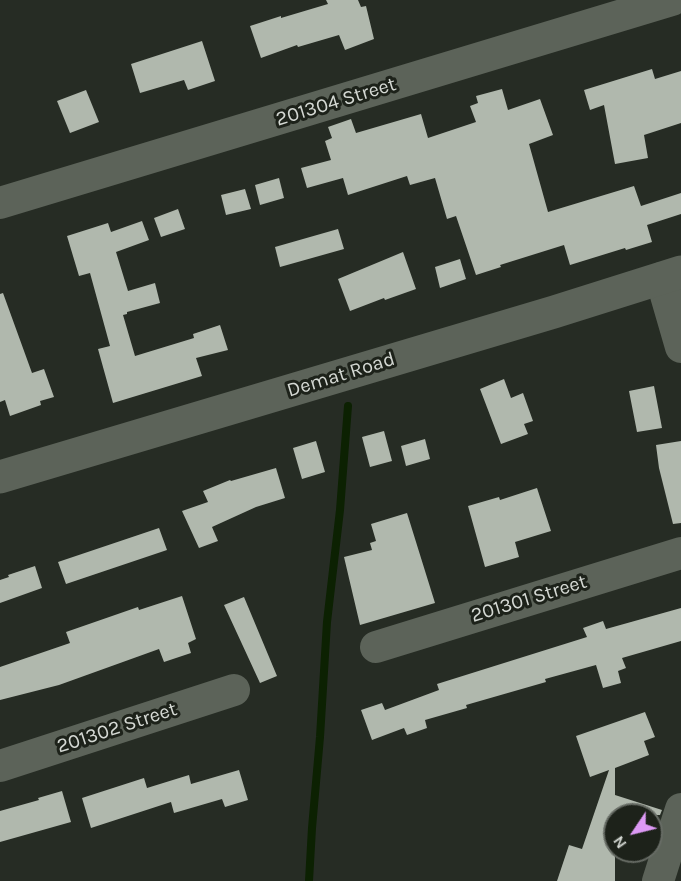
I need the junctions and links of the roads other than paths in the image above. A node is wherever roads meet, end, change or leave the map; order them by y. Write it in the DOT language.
graph roads {
  1 [pos="672,0"];
  2 [pos="0,203"];
  3 [pos="671,275"];
  4 [pos="681,346"];
  5 [pos="0,477"];
  6 [pos="681,552"];
  7 [pos="376,647"];
  8 [pos="234,690"];
  9 [pos="0,766"];
  10 [pos="681,809"];
  11 [pos="658,881"];
  1 -- 2 [label="street, 201304 Street"];
  3 -- 4 [label="street"];
  3 -- 5 [label="street, Demat Road"];
  6 -- 7 [label="street, 201301 Street"];
  8 -- 9 [label="street, 201302 Street"];
  10 -- 11 [label="street"];
}
